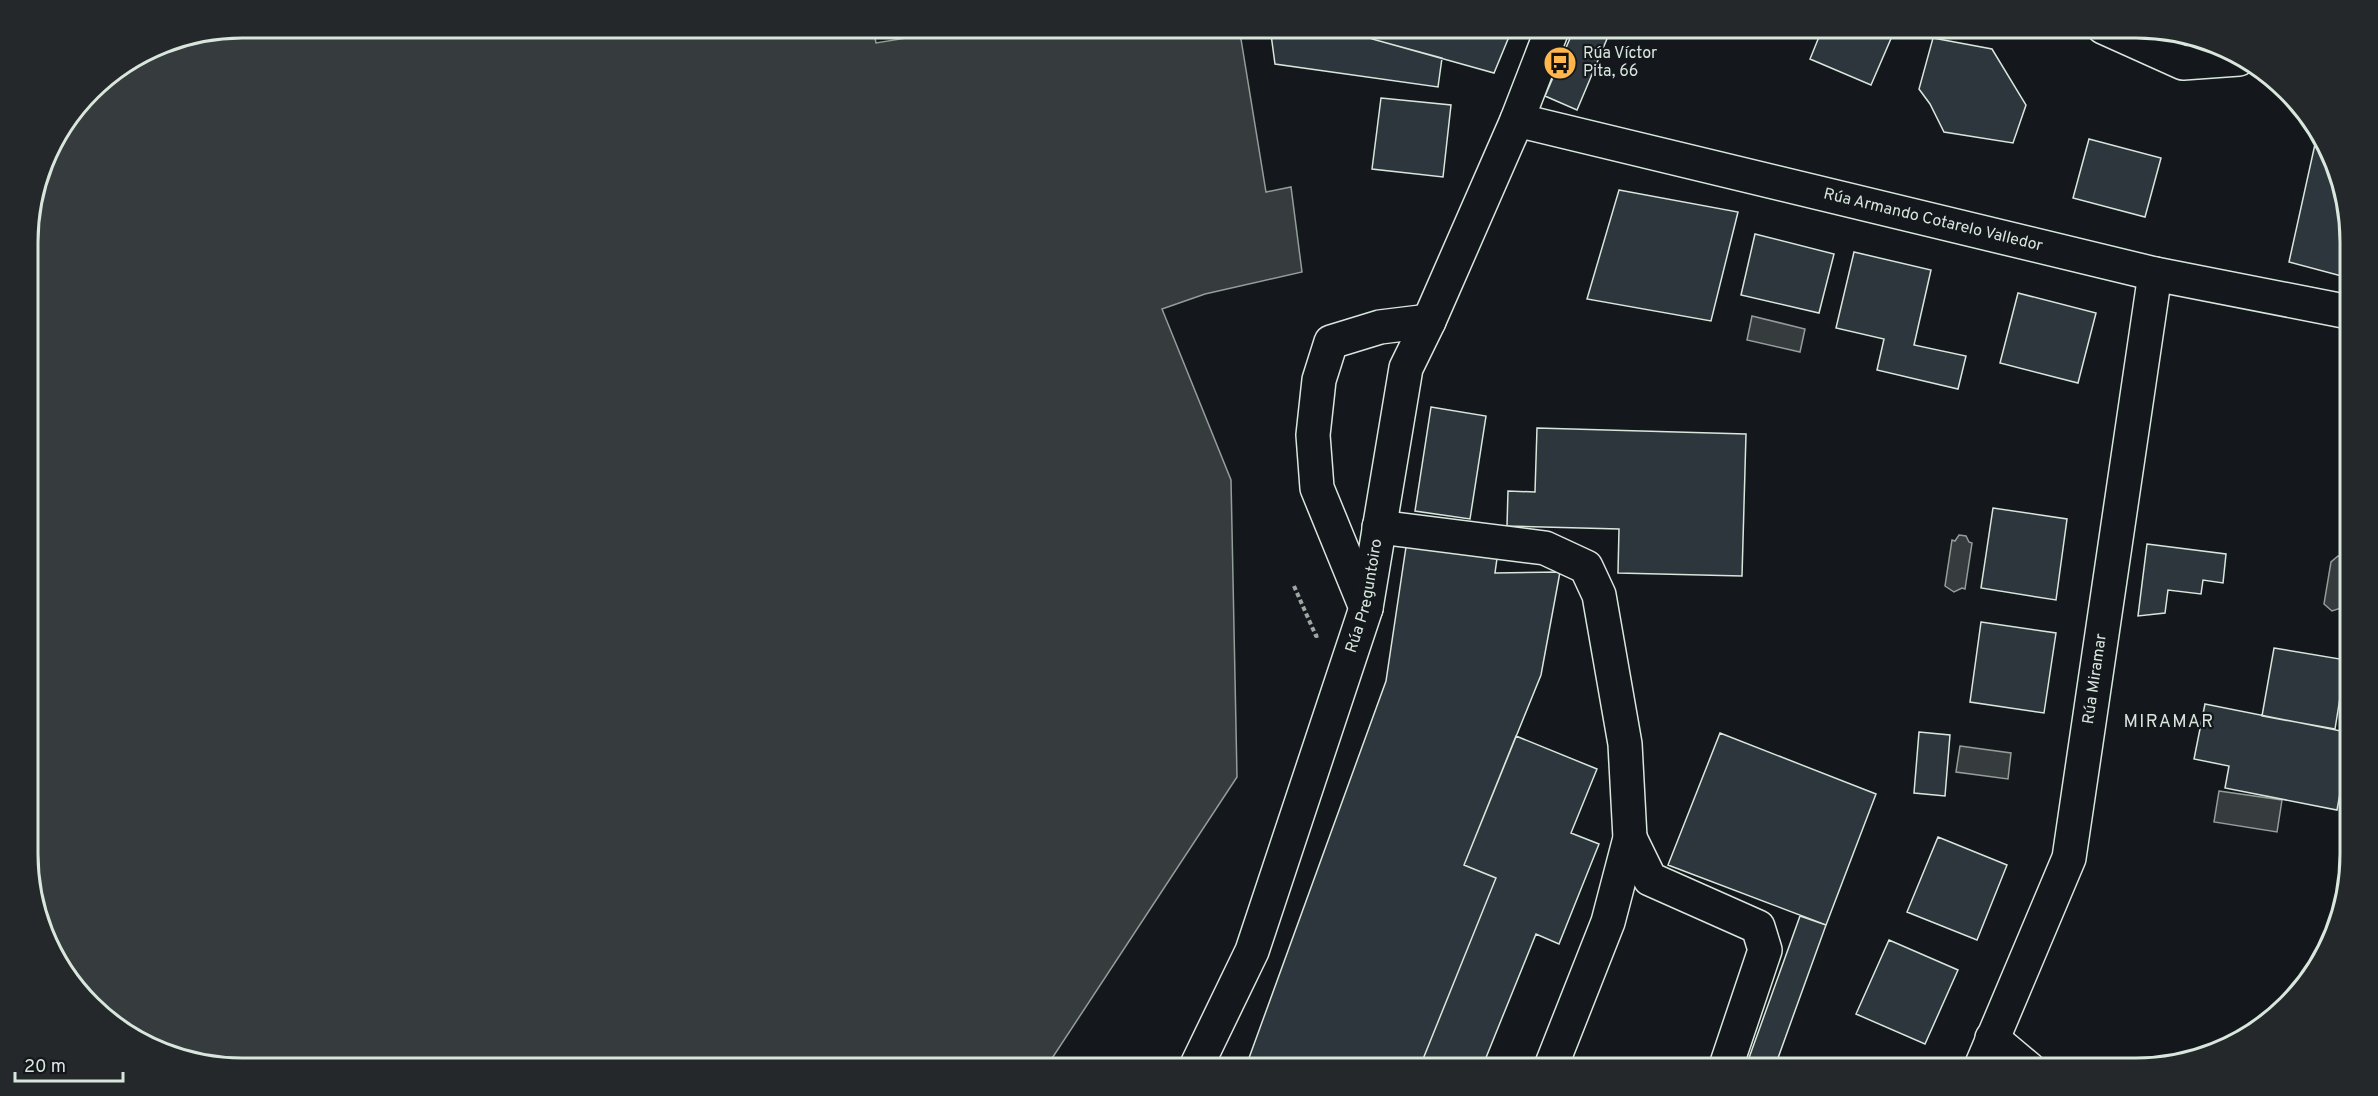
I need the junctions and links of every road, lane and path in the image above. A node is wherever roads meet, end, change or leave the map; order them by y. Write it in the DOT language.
graph roads {
  1 [pos="1549,38"];
  2 [pos="2127,38"];
  3 [pos="2228,60"];
  4 [pos="1517,120"];
  5 [pos="2155,274"];
  6 [pos="2340,310"];
  7 [pos="1429,321"];
  8 [pos="1379,528"];
  9 [pos="1294,586"];
  10 [pos="1362,620"];
  11 [pos="1630,838"];
  12 [pos="1992,1038"];
  13 [pos="1200,1058"];
  14 [pos="1554,1058"];
  15 [pos="1729,1058"];
  16 [pos="1984,1058"];
  17 [pos="2016,1058"];
  1 -- 4 [label="street, Rúa Preguntoiro"];
  2 -- 3 [label="street"];
  4 -- 5 [label="street, Rúa Armando Cotarelo Valledor"];
  4 -- 7 [label="street, Rúa Preguntoiro"];
  5 -- 6 [label="street, Rúa Armando Cotarelo Valledor"];
  5 -- 12 [label="street, Rúa Miramar"];
  7 -- 8 [label="street, Rúa Preguntoiro"];
  7 -- 10 [label="street"];
  8 -- 10 [label="street, Rúa Preguntoiro"];
  8 -- 11 [label="street"];
  9 -- 10 [label="path"];
  10 -- 13 [label="street, Rúa Preguntoiro"];
  11 -- 14 [label="street"];
  11 -- 15 [label="street"];
  12 -- 16 [label="street, Rúa Miramar"];
  12 -- 17 [label="street"];
}
